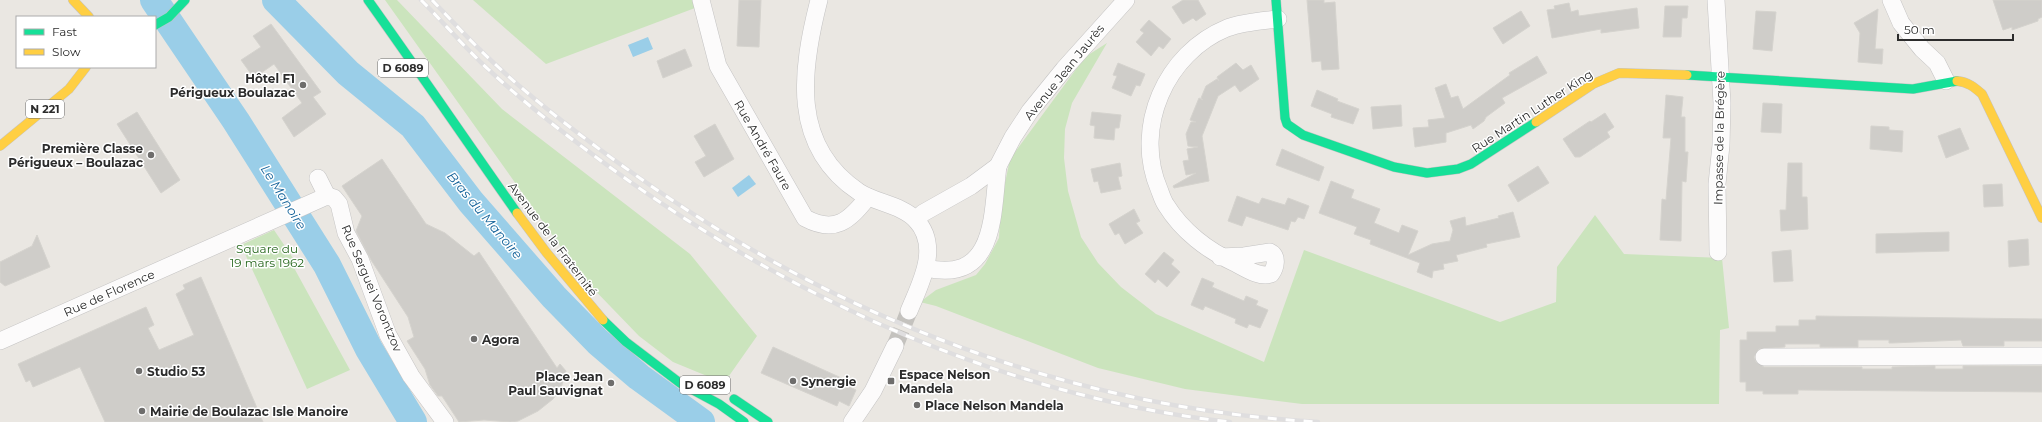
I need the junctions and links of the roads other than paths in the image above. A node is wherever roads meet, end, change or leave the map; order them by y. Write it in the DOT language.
graph roads {
  1 [pos="185,0"];
  2 [pos="368,0"];
  3 [pos="701,0"];
  4 [pos="819,0"];
  5 [pos="1126,0"];
  6 [pos="1276,0"];
  7 [pos="1716,0"];
  8 [pos="1891,0"];
  9 [pos="75,3"];
  10 [pos="77,16"];
  11 [pos="88,16"];
  12 [pos="1278,19"];
  13 [pos="156,24"];
  14 [pos="85,68"];
  15 [pos="1722,76"];
  16 [pos="1946,81"];
  17 [pos="414,82"];
  18 [pos="459,132"];
  19 [pos="0,146"];
  20 [pos="998,166"];
  21 [pos="318,178"];
  22 [pos="323,198"];
  23 [pos="868,198"];
  24 [pos="2042,218"];
  25 [pos="916,220"];
  26 [pos="1718,252"];
  27 [pos="1220,257"];
  28 [pos="926,268"];
  29 [pos="909,311"];
  30 [pos="0,341"];
  31 [pos="895,346"];
  32 [pos="2042,356"];
  33 [pos="1764,357"];
  34 [pos="657,366"];
  35 [pos="702,384"];
  36 [pos="873,391"];
  37 [pos="726,394"];
  38 [pos="743,418"];
  39 [pos="445,422"];
  40 [pos="768,422"];
  41 [pos="852,422"];
  42 [pos="865,422"];
  1 -- 13 [label="street"];
  2 -- 18 [label="street, Avenue de la Fraternité / D 6089"];
  3 -- 23 [label="street, Rue André Faure"];
  4 -- 23 [label="street"];
  5 -- 20 [label="street, Avenue Jean Jaurès"];
  6 -- 12 [label="street, Rue Martin Luther King"];
  7 -- 15 [label="street, Impasse de la Brégère"];
  8 -- 16 [label="street"];
  9 -- 10 [label="street"];
  9 -- 11 [label="street"];
  12 -- 15 [label="street, Rue Martin Luther King"];
  12 -- 27 [label="street"];
  14 -- 19 [label="street, N 221"];
  15 -- 16 [label="street, Rue Martin Luther King"];
  15 -- 26 [label="street, Impasse de la Brégère"];
  16 -- 24 [label="street"];
  17 -- 18 [label="street, Avenue de la Fraternité / D 6089"];
  18 -- 34 [label="street, Avenue de la Fraternité / D 6089"];
  20 -- 25 [label="street, Avenue Jean Jaurès"];
  20 -- 28 [label="street"];
  21 -- 22 [label="street, Rue Serguei Vorontzov"];
  22 -- 30 [label="street, Rue de Florence"];
  22 -- 39 [label="street, Rue Serguei Vorontzov"];
  23 -- 25 [label="street"];
  25 -- 28 [label="street"];
  28 -- 29 [label="street"];
  31 -- 36 [label="street"];
  32 -- 33 [label="street"];
  34 -- 35 [label="street, Avenue de la Fraternité / D 6089"];
  34 -- 38 [label="street, Avenue de la Fraternité / D 6089"];
  36 -- 41 [label="street"];
  36 -- 42 [label="street"];
  37 -- 38 [label="street, Avenue de la Fraternité / D 6089"];
  38 -- 40 [label="street, Avenue de la Fraternité / D 6089"];
}
